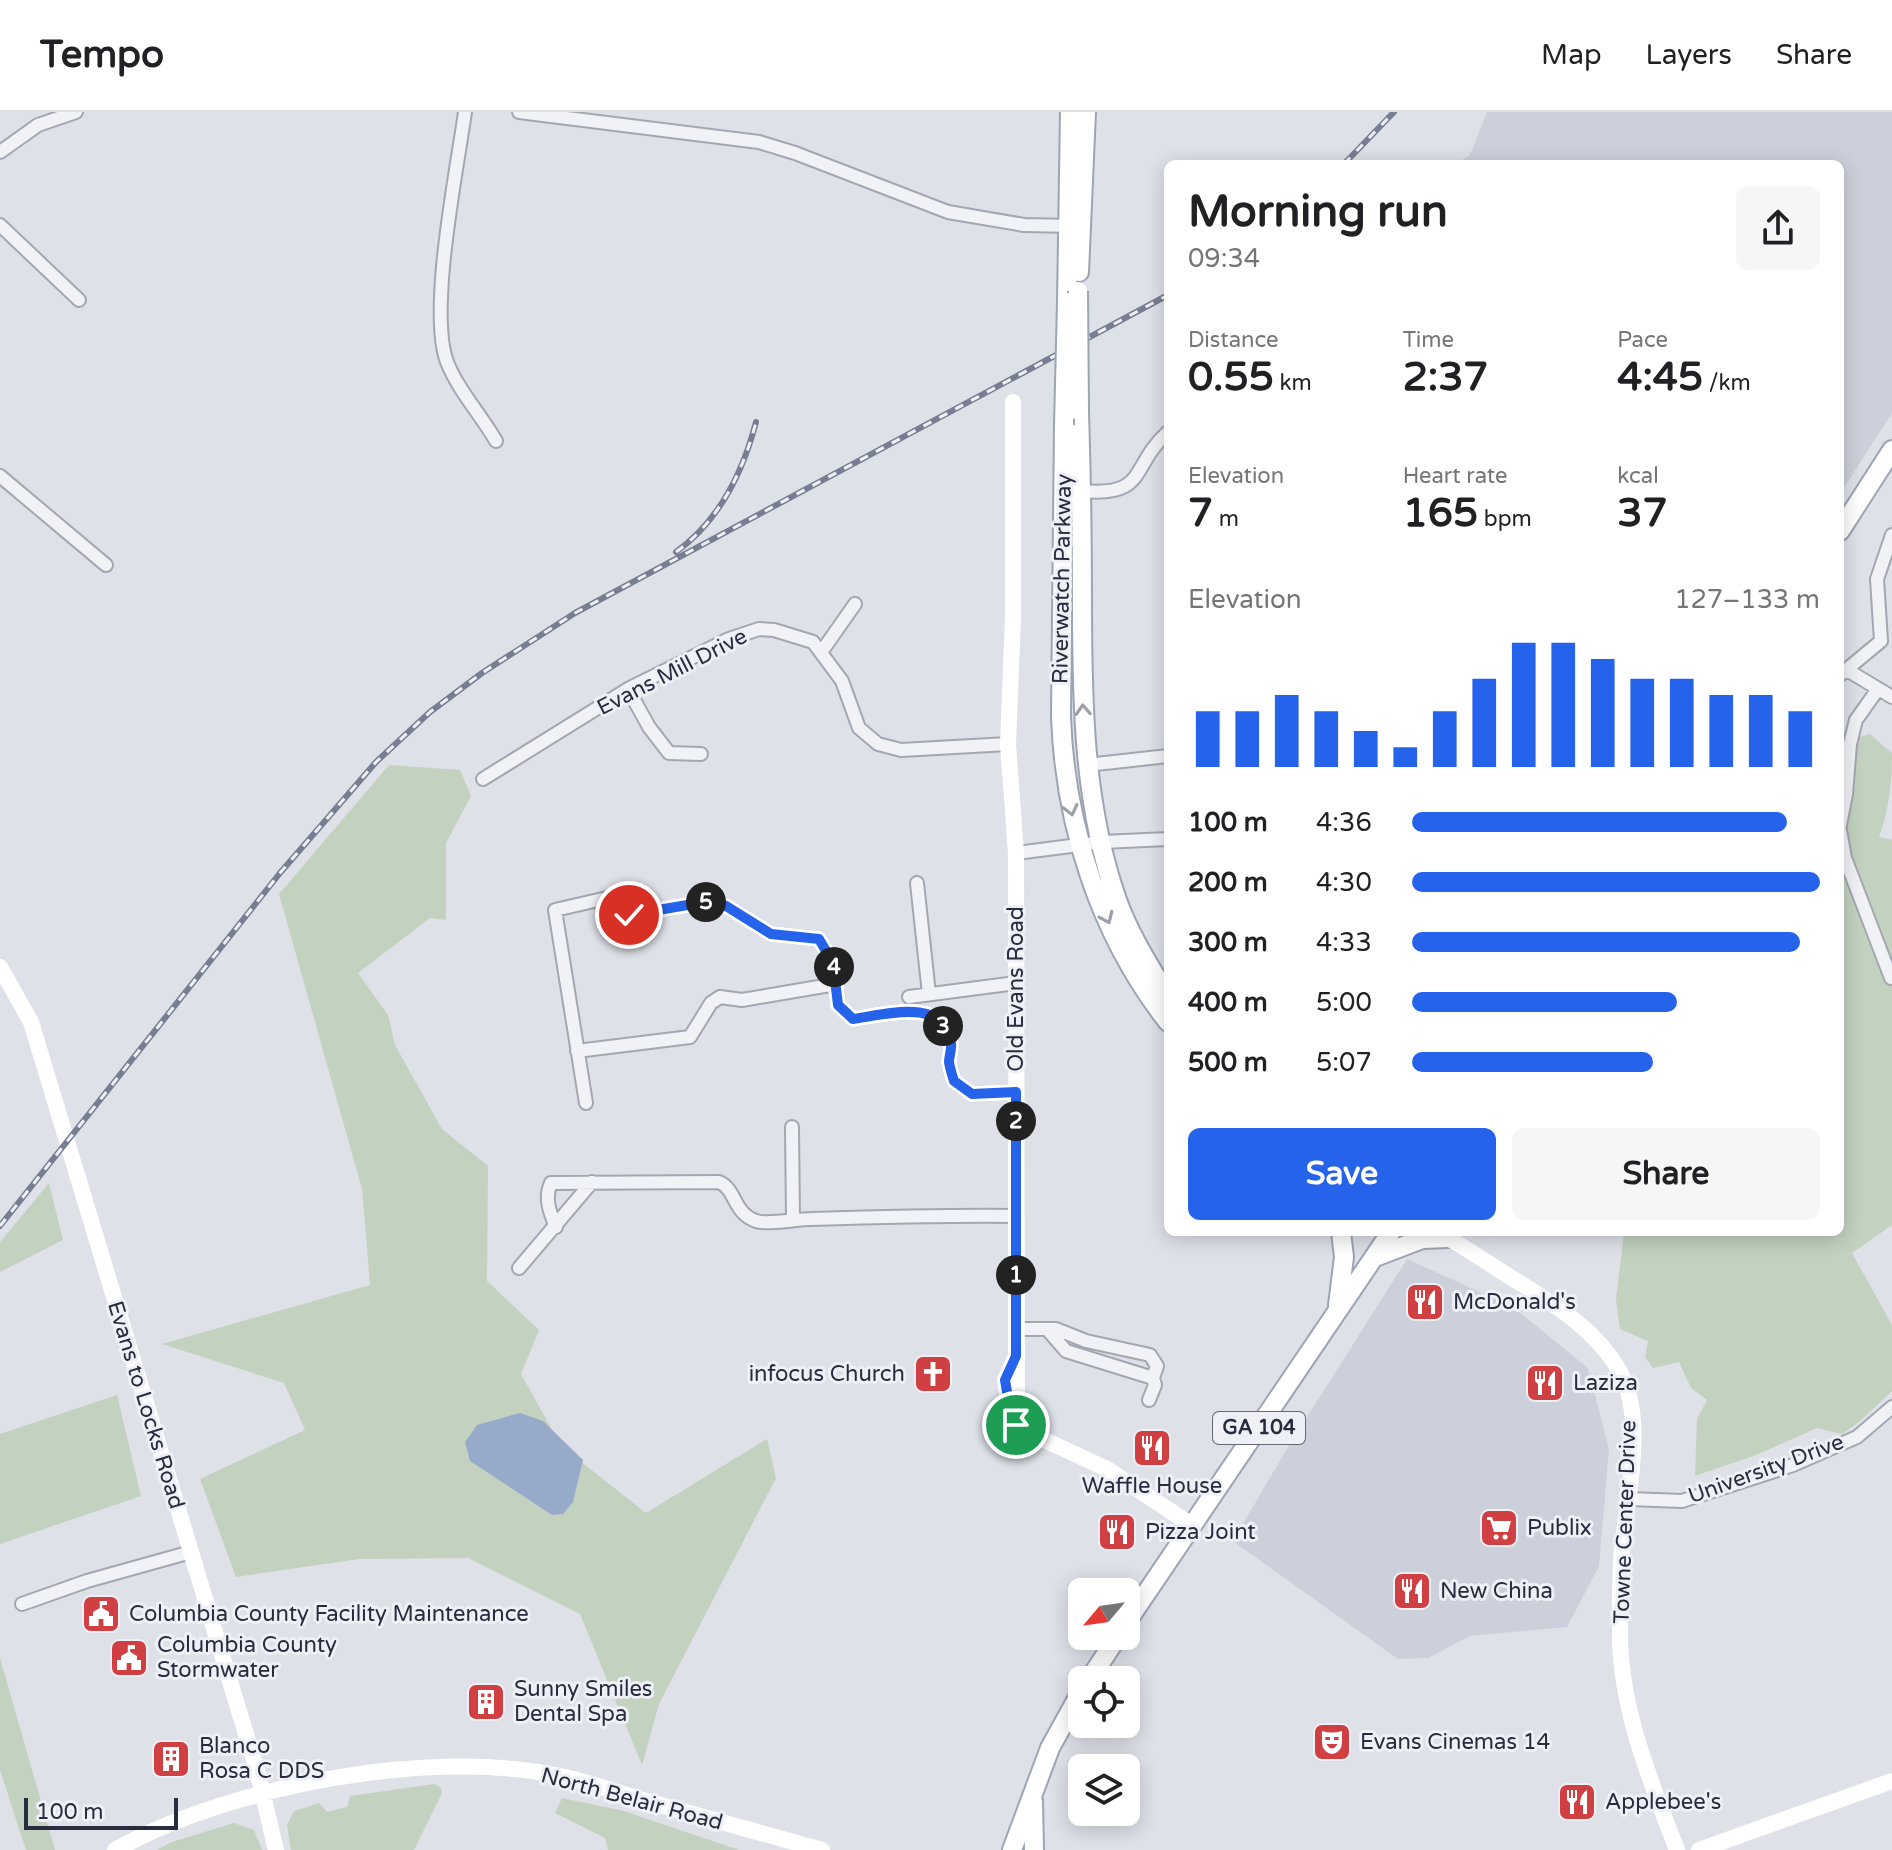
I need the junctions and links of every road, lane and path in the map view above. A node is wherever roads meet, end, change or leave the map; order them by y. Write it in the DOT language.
graph roads {
  1 [pos="76,112"];
  2 [pos="465,112"];
  3 [pos="519,112"];
  4 [pos="1070,112"];
  5 [pos="1086,112"];
  6 [pos="0,152"];
  7 [pos="0,225"];
  8 [pos="1074,226"];
  9 [pos="1072,296"];
  10 [pos="79,300"];
  11 [pos="1013,402"];
  12 [pos="1164,435"];
  13 [pos="496,441"];
  14 [pos="1892,450"];
  15 [pos="0,476"];
  16 [pos="1082,491"];
  17 [pos="1844,525"];
  18 [pos="1892,535"];
  19 [pos="106,565"];
  20 [pos="855,604"];
  21 [pos="1886,644"];
  22 [pos="822,651"];
  23 [pos="1844,672"];
  24 [pos="628,689"];
  25 [pos="1878,689"];
  26 [pos="1892,697"];
  27 [pos="1008,744"];
  28 [pos="701,754"];
  29 [pos="1164,756"];
  30 [pos="1087,765"];
  31 [pos="483,779"];
  32 [pos="1844,805"];
  33 [pos="1164,839"];
  34 [pos="1102,842"];
  35 [pos="1080,845"];
  36 [pos="1844,852"];
  37 [pos="1016,853"];
  38 [pos="917,883"];
  39 [pos="0,967"];
  40 [pos="1891,978"];
  41 [pos="1016,983"];
  42 [pos="836,984"];
  43 [pos="1164,990"];
  44 [pos="929,994"];
  45 [pos="909,997"];
  46 [pos="1164,1016"];
  47 [pos="577,1051"];
  48 [pos="1016,1092"];
  49 [pos="586,1103"];
  50 [pos="792,1127"];
  51 [pos="592,1182"];
  52 [pos="1016,1216"];
  53 [pos="793,1219"];
  54 [pos="556,1227"];
  55 [pos="1341,1236"];
  56 [pos="1388,1236"];
  57 [pos="1435,1236"];
  58 [pos="1446,1236"];
  59 [pos="1375,1257"];
  60 [pos="519,1268"];
  61 [pos="1336,1314"];
  62 [pos="1016,1329"];
  63 [pos="1047,1329"];
  64 [pos="1016,1356"];
  65 [pos="1153,1378"];
  66 [pos="1149,1400"];
  67 [pos="1892,1407"];
  68 [pos="1009,1443"];
  69 [pos="1629,1499"];
  70 [pos="1193,1526"];
  71 [pos="191,1552"];
  72 [pos="1140,1603"];
  73 [pos="22,1604"];
  74 [pos="1068,1713"];
  75 [pos="1892,1781"];
  76 [pos="1033,1792"];
  77 [pos="262,1795"];
  78 [pos="115,1850"];
  79 [pos="276,1850"];
  80 [pos="822,1850"];
  81 [pos="1012,1850"];
  82 [pos="1034,1850"];
  83 [pos="1677,1850"];
  84 [pos="1699,1850"];
  1 -- 6 [label="street"];
  2 -- 13 [label="street"];
  3 -- 8 [label="street"];
  4 -- 8 [label="main road, Riverwatch Parkway"];
  5 -- 8 [label="main road, Riverwatch Parkway"];
  7 -- 10 [label="street"];
  8 -- 9 [label="main road, Riverwatch Parkway"];
  9 -- 16 [label="main road, Riverwatch Parkway, bridge"];
  9 -- 35 [label="main road, Riverwatch Parkway, one-way, bridge"];
  11 -- 27 [label="street, Old Evans Road"];
  12 -- 16 [label="street"];
  14 -- 17 [label="main road"];
  15 -- 19 [label="street"];
  30 -- 16 [label="main road, Riverwatch Parkway, one-way"];
  18 -- 21 [label="street"];
  20 -- 22 [label="street"];
  21 -- 23 [label="street"];
  22 -- 24 [label="street, Evans Mill Drive"];
  22 -- 27 [label="street"];
  23 -- 25 [label="street"];
  24 -- 28 [label="street"];
  24 -- 31 [label="street, Evans Mill Drive"];
  25 -- 26 [label="street"];
  25 -- 32 [label="street"];
  27 -- 37 [label="street, Old Evans Road"];
  29 -- 30 [label="street"];
  30 -- 34 [label="main road, Riverwatch Parkway"];
  33 -- 34 [label="street"];
  34 -- 35 [label="street"];
  34 -- 43 [label="main road, Riverwatch Parkway"];
  35 -- 37 [label="street"];
  35 -- 46 [label="main road, Riverwatch Parkway, one-way"];
  36 -- 40 [label="street"];
  37 -- 41 [label="street, Old Evans Road"];
  38 -- 44 [label="street"];
  39 -- 71 [label="street, Evans to Locks Road"];
  41 -- 44 [label="street"];
  41 -- 48 [label="street, Old Evans Road"];
  42 -- 47 [label="street"];
  42 -- 47 [label="street"];
  42 -- 48 [label="street"];
  44 -- 45 [label="street"];
  47 -- 49 [label="street"];
  48 -- 52 [label="street, Old Evans Road"];
  50 -- 53 [label="street"];
  51 -- 53 [label="street"];
  51 -- 54 [label="street"];
  51 -- 54 [label="street"];
  52 -- 53 [label="street"];
  52 -- 62 [label="street, Old Evans Road"];
  54 -- 60 [label="street"];
  55 -- 61 [label="main road"];
  56 -- 59 [label="main road, GA 104"];
  57 -- 59 [label="main road"];
  58 -- 69 [label="street, Towne Center Drive"];
  59 -- 61 [label="main road, GA 104"];
  61 -- 70 [label="main road, GA 104"];
  62 -- 63 [label="street"];
  62 -- 64 [label="street, Old Evans Road"];
  63 -- 65 [label="street"];
  63 -- 65 [label="street"];
  64 -- 68 [label="street"];
  64 -- 70 [label="street, Old Evans Road"];
  65 -- 66 [label="street"];
  67 -- 69 [label="street, University Drive"];
  69 -- 83 [label="street, Towne Center Drive"];
  70 -- 72 [label="main road, GA 104"];
  71 -- 73 [label="street"];
  71 -- 77 [label="street, Evans to Locks Road"];
  74 -- 76 [label="main road"];
  75 -- 84 [label="street"];
  76 -- 81 [label="main road"];
  76 -- 82 [label="main road"];
  77 -- 78 [label="street, North Belair Road"];
  77 -- 79 [label="street, Evans to Locks Road"];
  77 -- 80 [label="street, North Belair Road"];
}
